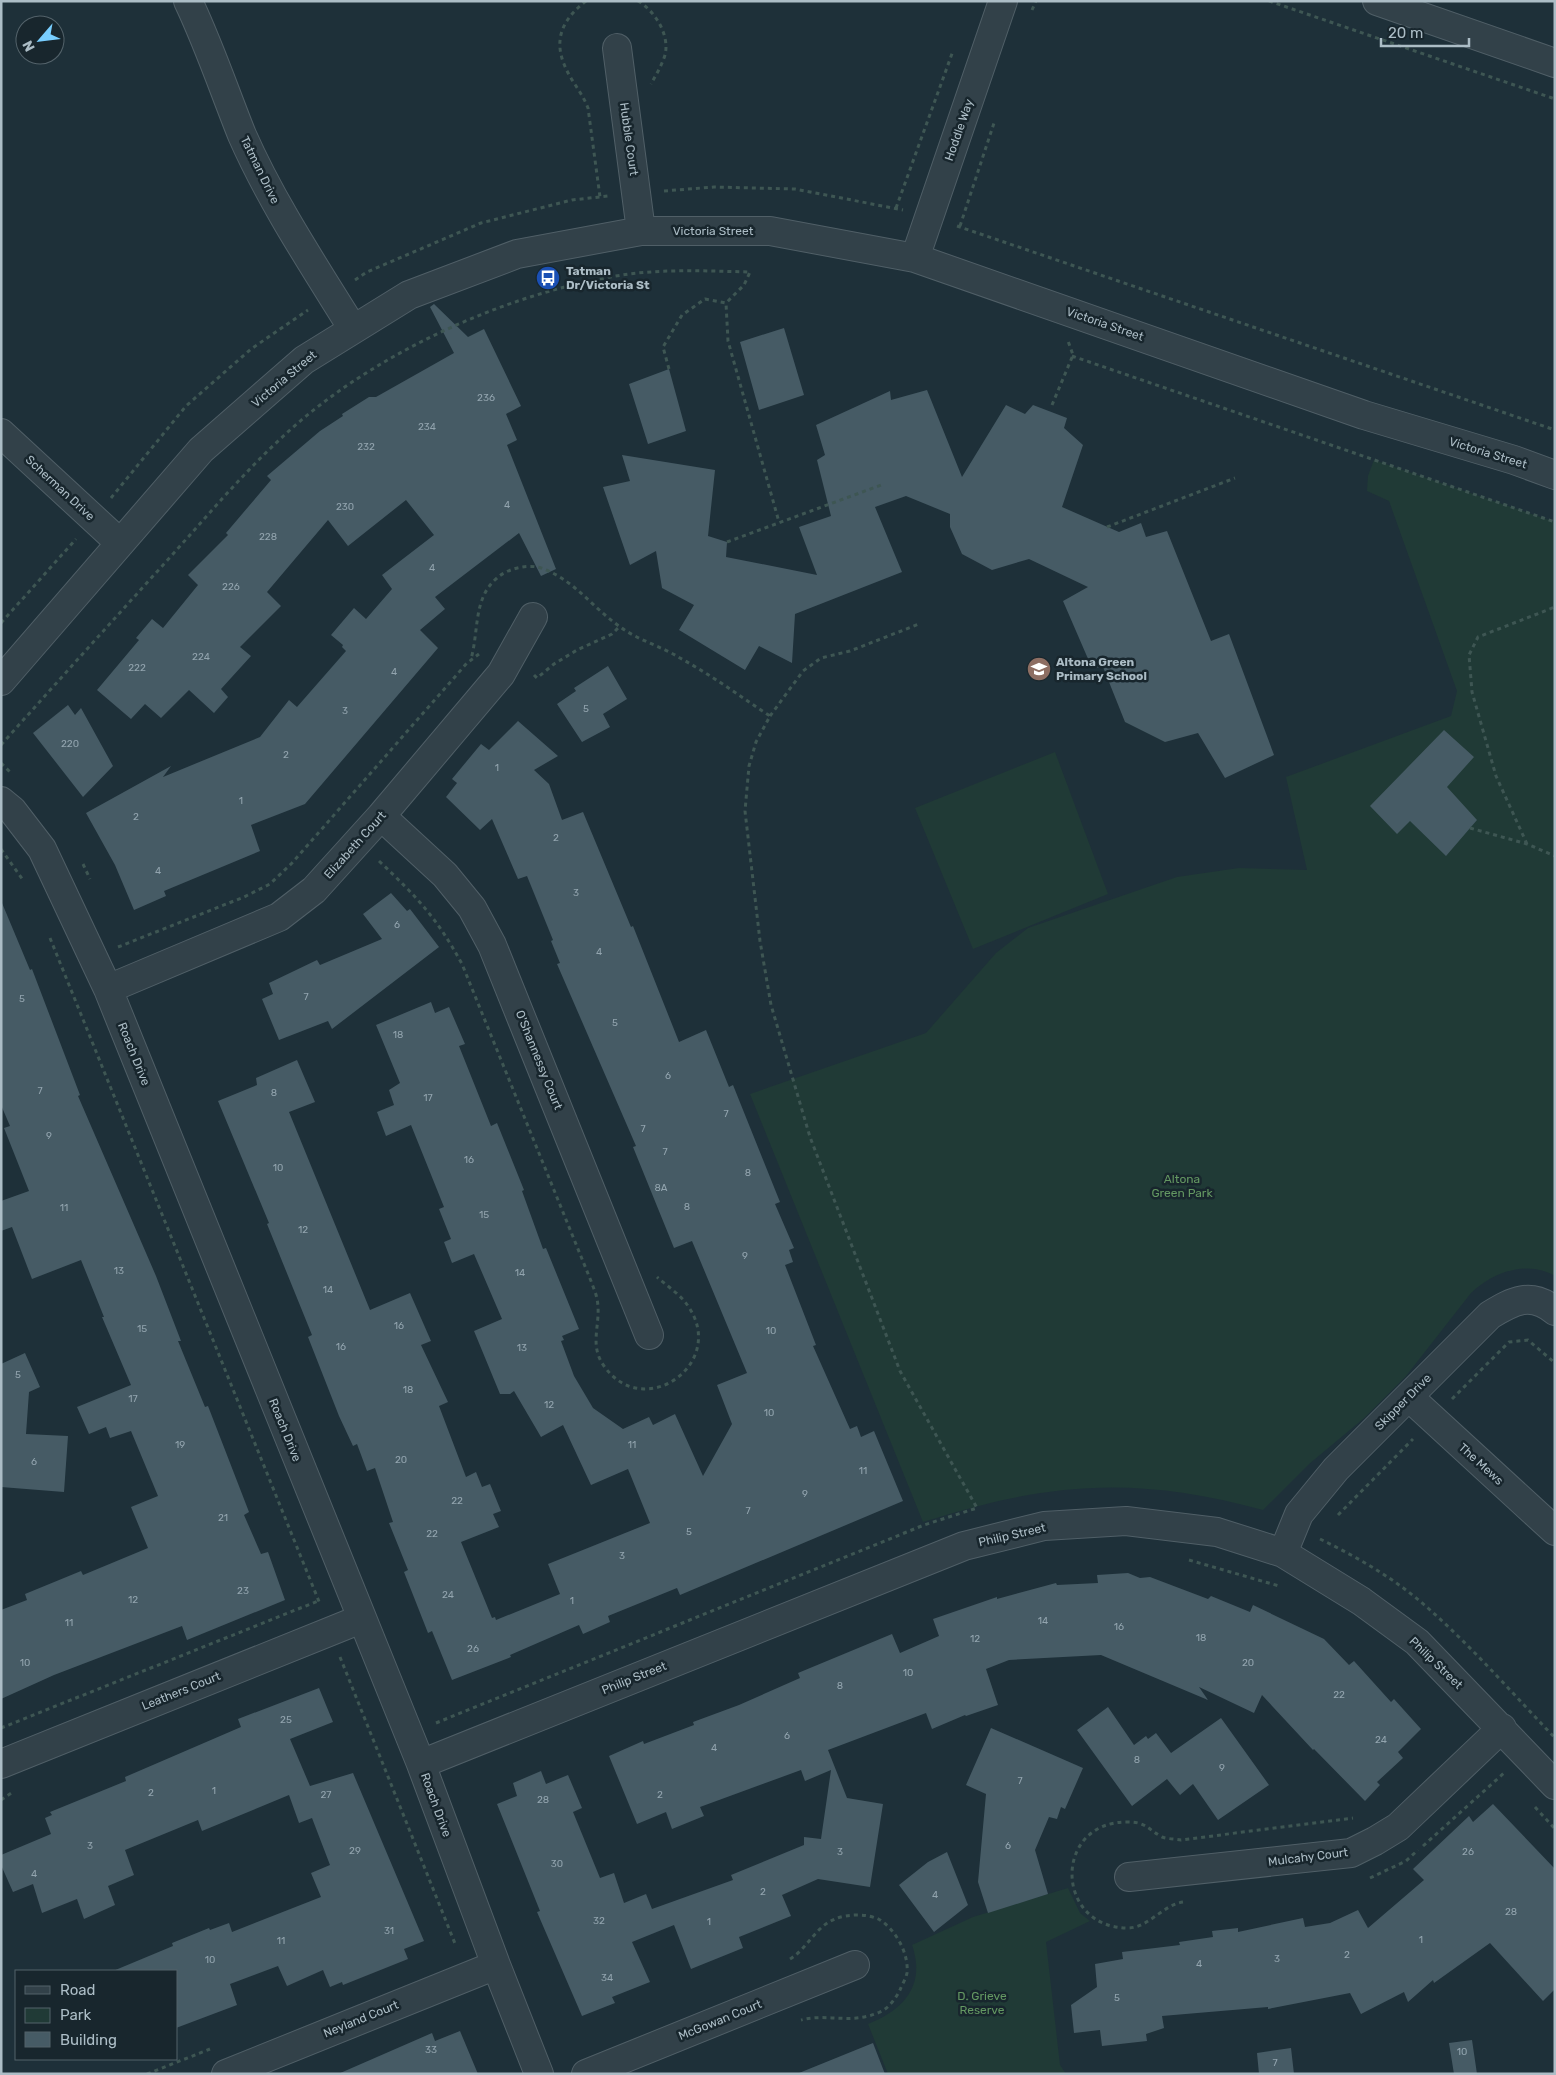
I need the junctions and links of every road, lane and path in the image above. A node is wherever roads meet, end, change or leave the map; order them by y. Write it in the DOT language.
graph roads {
  1 [pos="188,1"];
  2 [pos="586,1"];
  3 [pos="638,1"];
  4 [pos="1002,1"];
  5 [pos="1269,1"];
  6 [pos="1377,1"];
  7 [pos="956,44"];
  8 [pos="616,48"];
  9 [pos="1555,63"];
  10 [pos="650,92"];
  11 [pos="1555,99"];
  12 [pos="636,193"];
  13 [pos="600,197"];
  14 [pos="896,208"];
  15 [pos="930,216"];
  16 [pos="641,231"];
  17 [pos="915,258"];
  18 [pos="332,294"];
  19 [pos="726,302"];
  20 [pos="1072,312"];
  21 [pos="353,329"];
  22 [pos="1072,356"];
  23 [pos="669,369"];
  24 [pos="1052,405"];
  25 [pos="1555,430"];
  26 [pos="1,434"];
  27 [pos="1555,475"];
  28 [pos="1235,478"];
  29 [pos="884,484"];
  30 [pos="94,519"];
  31 [pos="779,522"];
  32 [pos="1555,522"];
  33 [pos="1107,527"];
  34 [pos="727,542"];
  35 [pos="120,543"];
  36 [pos="1555,606"];
  37 [pos="533,617"];
  38 [pos="1,623"];
  39 [pos="919,624"];
  40 [pos="619,627"];
  41 [pos="1,681"];
  42 [pos="770,716"];
  43 [pos="1,745"];
  44 [pos="1,801"];
  45 [pos="381,816"];
  46 [pos="1470,828"];
  47 [pos="1527,844"];
  48 [pos="1,849"];
  49 [pos="1555,856"];
  50 [pos="26,888"];
  51 [pos="47,930"];
  52 [pos="108,988"];
  53 [pos="1555,1311"];
  54 [pos="649,1335"];
  55 [pos="1555,1363"];
  56 [pos="1409,1397"];
  57 [pos="1432,1419"];
  58 [pos="1334,1520"];
  59 [pos="1555,1531"];
  60 [pos="1323,1533"];
  61 [pos="1283,1554"];
  62 [pos="1185,1558"];
  63 [pos="1288,1591"];
  64 [pos="318,1600"];
  65 [pos="361,1619"];
  66 [pos="330,1631"];
  67 [pos="432,1725"];
  68 [pos="1,1728"];
  69 [pos="1502,1728"];
  70 [pos="1555,1738"];
  71 [pos="1482,1748"];
  72 [pos="1,1764"];
  73 [pos="421,1764"];
  74 [pos="1511,1780"];
  75 [pos="1555,1785"];
  76 [pos="1530,1801"];
  77 [pos="1555,1829"];
  78 [pos="1129,1877"];
  79 [pos="496,1965"];
  80 [pos="855,1966"];
  81 [pos="468,1976"];
  82 [pos="226,2074"];
  83 [pos="539,2074"];
  84 [pos="586,2074"];
  1 -- 18 [label="street, Tatman Drive"];
  2 -- 13 [label="path"];
  3 -- 10 [label="path"];
  4 -- 15 [label="street, Hoddle Way"];
  5 -- 11 [label="path"];
  6 -- 9 [label="street"];
  7 -- 14 [label="path"];
  8 -- 12 [label="street, Hubble Court"];
  12 -- 13 [label="path"];
  12 -- 14 [label="path"];
  12 -- 16 [label="street, Hubble Court"];
  13 -- 18 [label="path"];
  14 -- 15 [label="path"];
  15 -- 17 [label="street, Hoddle Way"];
  15 -- 25 [label="path"];
  16 -- 17 [label="street, Victoria Street"];
  16 -- 21 [label="street, Victoria Street"];
  17 -- 20 [label="street, Victoria Street"];
  18 -- 21 [label="street, Tatman Drive"];
  18 -- 30 [label="path"];
  19 -- 23 [label="path"];
  19 -- 31 [label="path"];
  19 -- 43 [label="path"];
  20 -- 22 [label="path"];
  20 -- 27 [label="street, Victoria Street"];
  21 -- 35 [label="street, Victoria Street"];
  22 -- 24 [label="path"];
  22 -- 32 [label="path"];
  26 -- 30 [label="street, Scherman Drive"];
  28 -- 33 [label="path"];
  29 -- 31 [label="path"];
  30 -- 35 [label="street, Scherman Drive"];
  30 -- 38 [label="path"];
  31 -- 34 [label="path"];
  35 -- 41 [label="street, Victoria Street"];
  36 -- 47 [label="path"];
  37 -- 45 [label="street, Elizabeth Court"];
  39 -- 42 [label="path"];
  40 -- 42 [label="path"];
  42 -- 67 [label="path"];
  44 -- 52 [label="street, Roach Drive"];
  45 -- 52 [label="street, Elizabeth Court"];
  45 -- 54 [label="street, O'Shannessy Court"];
  46 -- 47 [label="path"];
  47 -- 49 [label="path"];
  48 -- 50 [label="path"];
  51 -- 64 [label="path"];
  52 -- 65 [label="street, Roach Drive"];
  53 -- 56 [label="street, Skipper Drive"];
  55 -- 57 [label="path"];
  56 -- 57 [label="street, The Mews"];
  56 -- 61 [label="street, Skipper Drive"];
  57 -- 58 [label="path"];
  57 -- 59 [label="street, The Mews"];
  60 -- 70 [label="path"];
  61 -- 69 [label="street, Philip Street"];
  61 -- 73 [label="street, Philip Street"];
  62 -- 63 [label="path"];
  64 -- 66 [label="path"];
  64 -- 68 [label="path"];
  65 -- 66 [label="street, Leathers Court"];
  65 -- 73 [label="street, Roach Drive"];
  66 -- 72 [label="street, Leathers Court"];
  66 -- 81 [label="path"];
  69 -- 71 [label="street, Mulcahy Court"];
  69 -- 75 [label="street, Philip Street"];
  71 -- 74 [label="path"];
  71 -- 78 [label="street, Mulcahy Court"];
  73 -- 79 [label="street, Roach Drive"];
  76 -- 77 [label="path"];
  79 -- 81 [label="street, Neyland Court"];
  79 -- 83 [label="street, Roach Drive"];
  80 -- 84 [label="street, McGowan Court"];
  81 -- 82 [label="street, Neyland Court"];
}
